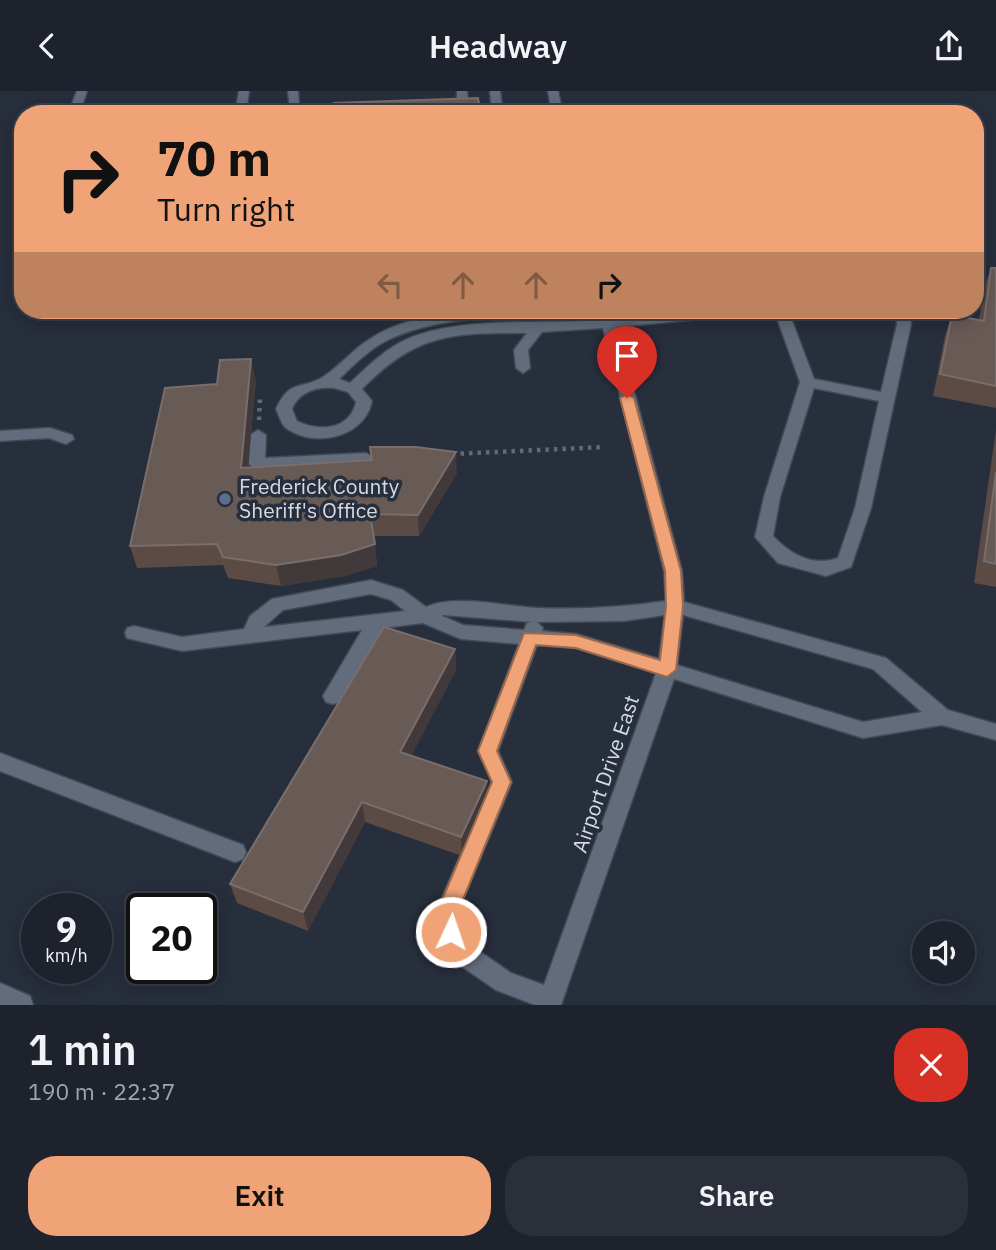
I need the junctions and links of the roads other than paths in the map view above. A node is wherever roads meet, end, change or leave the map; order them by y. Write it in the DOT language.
graph roads {
  1 [pos="445,319"];
  2 [pos="583,319"];
  3 [pos="604,319"];
  4 [pos="624,319"];
  5 [pos="655,319"];
  6 [pos="784,319"];
  7 [pos="904,319"];
  8 [pos="538,328"];
  9 [pos="523,368"];
  10 [pos="808,382"];
  11 [pos="325,383"];
  12 [pos="353,389"];
  13 [pos="888,398"];
  14 [pos="258,435"];
  15 [pos="0,436"];
  16 [pos="66,439"];
  17 [pos="366,458"];
  18 [pos="675,606"];
  19 [pos="539,615"];
  20 [pos="424,616"];
  21 [pos="376,623"];
  22 [pos="134,633"];
  23 [pos="251,637"];
  24 [pos="530,638"];
  25 [pos="667,670"];
  26 [pos="333,696"];
  27 [pos="942,717"];
  28 [pos="996,733"];
  29 [pos="0,762"];
  30 [pos="235,852"];
  31 [pos="0,995"];
  32 [pos="550,1002"];
  33 [pos="21,1005"];
  1 -- 11 [label="street"];
  2 -- 8 [label="street"];
  3 -- 18 [label="street, Airport Drive East"];
  4 -- 5 [label="street"];
  6 -- 10 [label="street"];
  7 -- 13 [label="street"];
  8 -- 9 [label="street"];
  8 -- 12 [label="street"];
  10 -- 13 [label="street"];
  10 -- 13 [label="street"];
  11 -- 12 [label="street"];
  11 -- 12 [label="street"];
  14 -- 17 [label="street"];
  15 -- 16 [label="street"];
  18 -- 19 [label="street"];
  18 -- 25 [label="street, Airport Drive East"];
  18 -- 27 [label="street"];
  19 -- 20 [label="street"];
  19 -- 24 [label="street"];
  20 -- 21 [label="street"];
  20 -- 23 [label="street"];
  20 -- 24 [label="street"];
  21 -- 23 [label="street"];
  21 -- 26 [label="street"];
  22 -- 23 [label="street"];
  24 -- 25 [label="street"];
  24 -- 32 [label="street"];
  25 -- 27 [label="street"];
  25 -- 32 [label="street, Airport Drive East"];
  27 -- 28 [label="street"];
  29 -- 30 [label="street"];
  31 -- 33 [label="street"];
}
